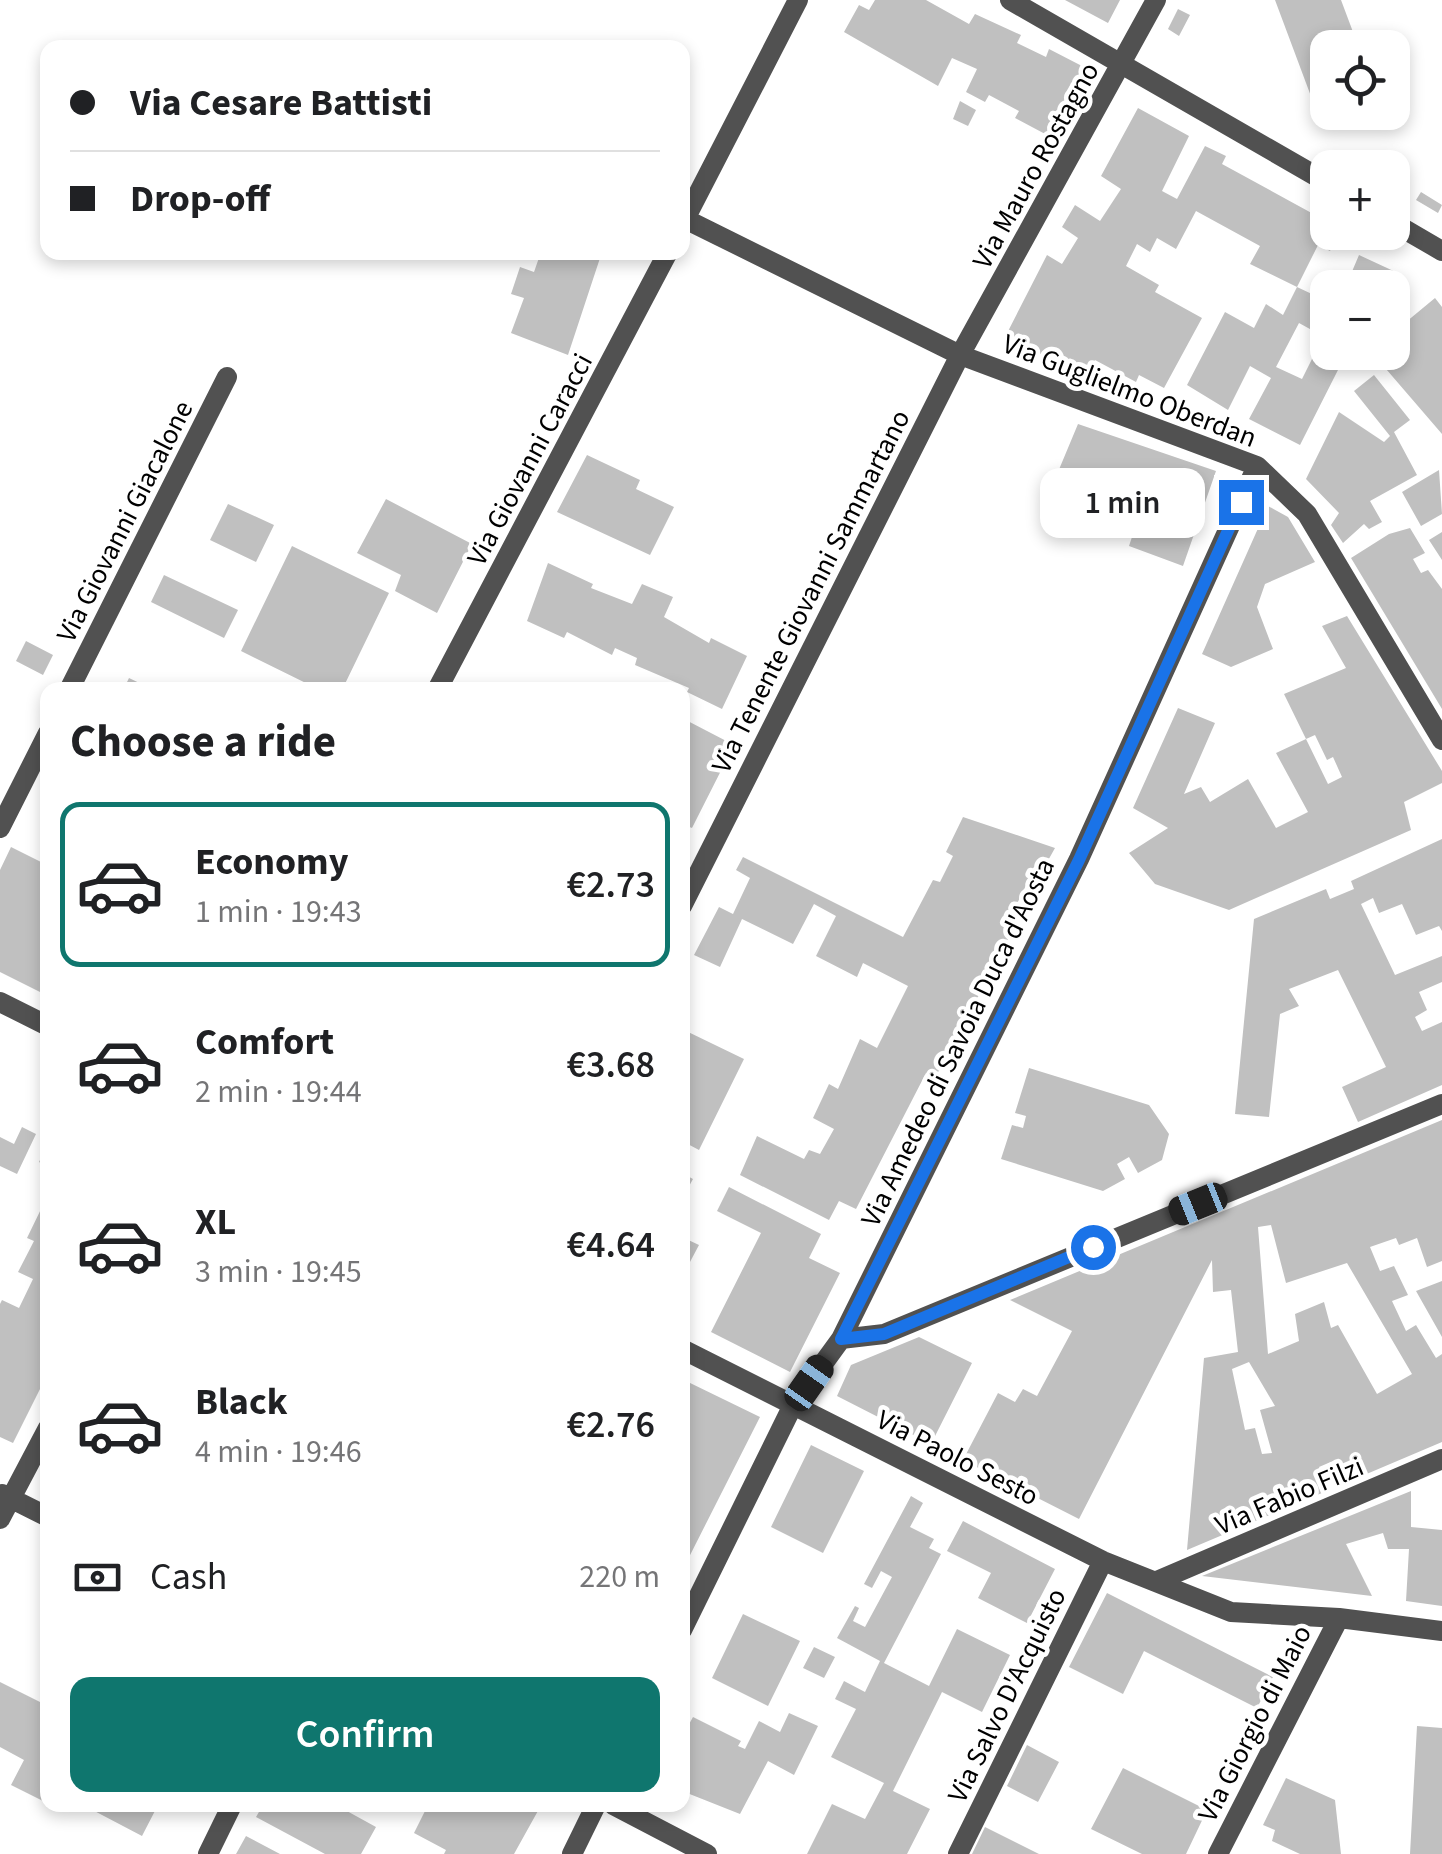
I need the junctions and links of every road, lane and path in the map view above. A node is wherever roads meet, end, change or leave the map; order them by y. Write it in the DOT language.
graph roads {
  1 [pos="798,0"];
  2 [pos="1010,0"];
  3 [pos="1156,0"];
  4 [pos="1124,63"];
  5 [pos="1310,172"];
  6 [pos="690,210"];
  7 [pos="690,225"];
  8 [pos="1410,232"];
  9 [pos="1442,251"];
  10 [pos="664,260"];
  11 [pos="960,355"];
  12 [pos="227,377"];
  13 [pos="1257,466"];
  14 [pos="73,682"];
  15 [pos="440,682"];
  16 [pos="1442,740"];
  17 [pos="40,749"];
  18 [pos="0,828"];
  19 [pos="690,890"];
  20 [pos="0,1002"];
  21 [pos="40,1022"];
  22 [pos="1442,1104"];
  23 [pos="841,1339"];
  24 [pos="690,1353"];
  25 [pos="793,1405"];
  26 [pos="40,1441"];
  27 [pos="1442,1460"];
  28 [pos="5,1496"];
  29 [pos="40,1514"];
  30 [pos="0,1519"];
  31 [pos="1103,1561"];
  32 [pos="1157,1581"];
  33 [pos="690,1614"];
  34 [pos="1339,1618"];
  35 [pos="1442,1630"];
  36 [pos="229,1812"];
  37 [pos="593,1812"];
  38 [pos="627,1812"];
  39 [pos="208,1854"];
  40 [pos="572,1854"];
  41 [pos="708,1854"];
  42 [pos="958,1854"];
  43 [pos="1218,1854"];
  1 -- 6 [label="street"];
  2 -- 4 [label="street"];
  3 -- 4 [label="street, Via Mauro Rostagno"];
  4 -- 5 [label="street"];
  4 -- 11 [label="street, Via Mauro Rostagno"];
  7 -- 11 [label="street, Via Guglielmo Oberdan"];
  8 -- 9 [label="street"];
  10 -- 15 [label="street, Via Giovanni Caracci"];
  11 -- 13 [label="street, Via Guglielmo Oberdan"];
  11 -- 19 [label="street, Via Tenente Giovanni Sammartano"];
  12 -- 14 [label="street, Via Giovanni Giacalone"];
  13 -- 16 [label="street, Via Guglielmo Oberdan"];
  13 -- 23 [label="street, Via Amedeo di Savoia Duca d'Aosta"];
  17 -- 18 [label="street"];
  20 -- 21 [label="street"];
  22 -- 23 [label="street"];
  23 -- 25 [label="street, Via Amedeo di Savoia Duca d'Aosta"];
  24 -- 25 [label="street, Via Paolo Sesto"];
  25 -- 31 [label="street, Via Paolo Sesto"];
  25 -- 33 [label="street, Via Amedeo di Savoia Duca d'Aosta"];
  26 -- 28 [label="street"];
  27 -- 32 [label="street, Via Fabio Filzi"];
  28 -- 29 [label="street"];
  28 -- 30 [label="street"];
  31 -- 32 [label="street, Via Paolo Sesto"];
  31 -- 42 [label="street, Via Salvo D'Acquisto"];
  32 -- 34 [label="street, Via Paolo Sesto"];
  34 -- 35 [label="street, Via Paolo Sesto"];
  34 -- 43 [label="street, Via Giorgio di Maio"];
  36 -- 39 [label="street"];
  37 -- 40 [label="street"];
  38 -- 41 [label="street"];
}
